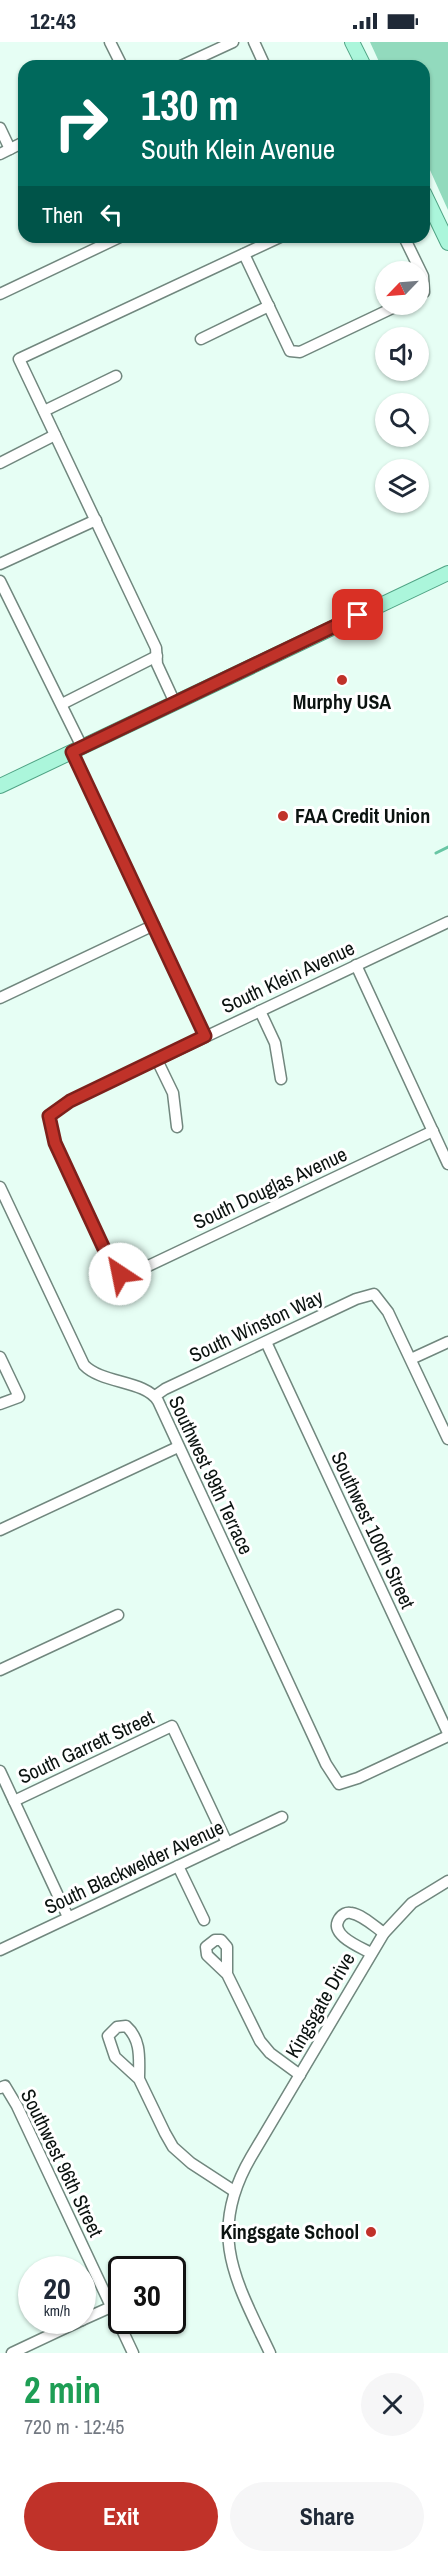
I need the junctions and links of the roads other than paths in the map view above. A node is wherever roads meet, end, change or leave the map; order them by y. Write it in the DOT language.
graph roads {
  1 [pos="110,42"];
  2 [pos="233,42"];
  3 [pos="254,42"];
  4 [pos="352,42"];
  5 [pos="119,60"];
  6 [pos="194,60"];
  7 [pos="262,60"];
  8 [pos="361,60"];
  9 [pos="0,128"];
  10 [pos="5,151"];
  11 [pos="430,206"];
  12 [pos="107,243"];
  13 [pos="267,243"];
  14 [pos="407,243"];
  15 [pos="448,243"];
  16 [pos="244,254"];
  17 [pos="416,261"];
  18 [pos="0,294"];
  19 [pos="269,306"];
  20 [pos="378,315"];
  21 [pos="201,339"];
  22 [pos="116,376"];
  23 [pos="44,411"];
  24 [pos="55,435"];
  25 [pos="0,462"];
  26 [pos="96,520"];
  27 [pos="0,564"];
  28 [pos="448,573"];
  29 [pos="0,581"];
  30 [pos="157,656"];
  31 [pos="175,703"];
  32 [pos="62,704"];
  33 [pos="77,749"];
  34 [pos="0,786"];
  35 [pos="448,922"];
  36 [pos="154,926"];
  37 [pos="356,965"];
  38 [pos="0,998"];
  39 [pos="260,1011"];
  40 [pos="205,1036"];
  41 [pos="158,1060"];
  42 [pos="280,1079"];
  43 [pos="177,1127"];
  44 [pos="433,1131"];
  45 [pos="448,1164"];
  46 [pos="0,1187"];
  47 [pos="120,1274"];
  48 [pos="266,1342"];
  49 [pos="448,1342"];
  50 [pos="0,1357"];
  51 [pos="411,1359"];
  52 [pos="155,1396"];
  53 [pos="0,1404"];
  54 [pos="448,1439"];
  55 [pos="178,1447"];
  56 [pos="0,1530"];
  57 [pos="118,1615"];
  58 [pos="0,1670"];
  59 [pos="448,1734"];
  60 [pos="0,1771"];
  61 [pos="14,1801"];
  62 [pos="282,1816"];
  63 [pos="226,1843"];
  64 [pos="178,1866"];
  65 [pos="448,1881"];
  66 [pos="68,1917"];
  67 [pos="204,1920"];
  68 [pos="384,1933"];
  69 [pos="0,1950"];
  70 [pos="371,1953"];
  71 [pos="227,1974"];
  72 [pos="300,2075"];
  73 [pos="139,2079"];
  74 [pos="3,2087"];
  75 [pos="234,2191"];
  76 [pos="108,2301"];
  77 [pos="52,2334"];
  78 [pos="124,2334"];
  79 [pos="12,2353"];
  80 [pos="133,2353"];
  81 [pos="270,2353"];
  1 -- 5 [label="street"];
  2 -- 6 [label="street"];
  3 -- 7 [label="street"];
  4 -- 8 [label="main road"];
  9 -- 10 [label="street"];
  11 -- 15 [label="main road"];
  12 -- 18 [label="street"];
  13 -- 16 [label="street"];
  14 -- 17 [label="street"];
  16 -- 19 [label="street"];
  16 -- 23 [label="street"];
  19 -- 20 [label="street"];
  19 -- 21 [label="street"];
  22 -- 23 [label="street"];
  23 -- 24 [label="street"];
  24 -- 25 [label="street"];
  24 -- 26 [label="street"];
  26 -- 27 [label="street"];
  26 -- 30 [label="street"];
  28 -- 31 [label="main road"];
  29 -- 32 [label="street"];
  30 -- 31 [label="street"];
  30 -- 32 [label="street"];
  31 -- 33 [label="main road"];
  32 -- 33 [label="street"];
  33 -- 34 [label="main road"];
  33 -- 36 [label="street"];
  35 -- 37 [label="street, South Klein Avenue"];
  36 -- 38 [label="street"];
  36 -- 40 [label="street"];
  37 -- 39 [label="street, South Klein Avenue"];
  37 -- 44 [label="street"];
  39 -- 40 [label="street, South Klein Avenue"];
  39 -- 42 [label="street"];
  40 -- 41 [label="street, South Klein Avenue"];
  41 -- 43 [label="street"];
  41 -- 47 [label="street, South Klein Avenue"];
  44 -- 45 [label="street"];
  44 -- 47 [label="street, South Douglas Avenue"];
  46 -- 52 [label="street, Southwest 99th Terrace"];
  48 -- 51 [label="street, South Winston Way"];
  48 -- 52 [label="street, South Winston Way"];
  48 -- 59 [label="street, Southwest 100th Street"];
  49 -- 51 [label="street"];
  50 -- 53 [label="street"];
  51 -- 54 [label="street"];
  52 -- 55 [label="street, Southwest 99th Terrace"];
  55 -- 56 [label="street"];
  55 -- 59 [label="street, Southwest 99th Terrace"];
  57 -- 58 [label="street"];
  60 -- 61 [label="street"];
  61 -- 63 [label="street, South Garrett Street"];
  61 -- 66 [label="street"];
  62 -- 63 [label="street, South Blackwelder Avenue"];
  63 -- 64 [label="street, South Blackwelder Avenue"];
  64 -- 66 [label="street, South Blackwelder Avenue"];
  64 -- 67 [label="street"];
  65 -- 68 [label="street, Kingsgate Drive"];
  66 -- 69 [label="street, South Blackwelder Avenue"];
  68 -- 70 [label="street, Kingsgate Drive"];
  68 -- 70 [label="street, Kingsgate Drive"];
  70 -- 72 [label="street, Kingsgate Drive"];
  71 -- 72 [label="street"];
  72 -- 75 [label="street, Kingsgate Drive"];
  73 -- 73 [label="street"];
  73 -- 75 [label="street"];
  74 -- 76 [label="street, Southwest 96th Street"];
  75 -- 81 [label="street, Kingsgate Drive"];
  77 -- 79 [label="street"];
  78 -- 80 [label="street, Southwest 96th Street"];
}
